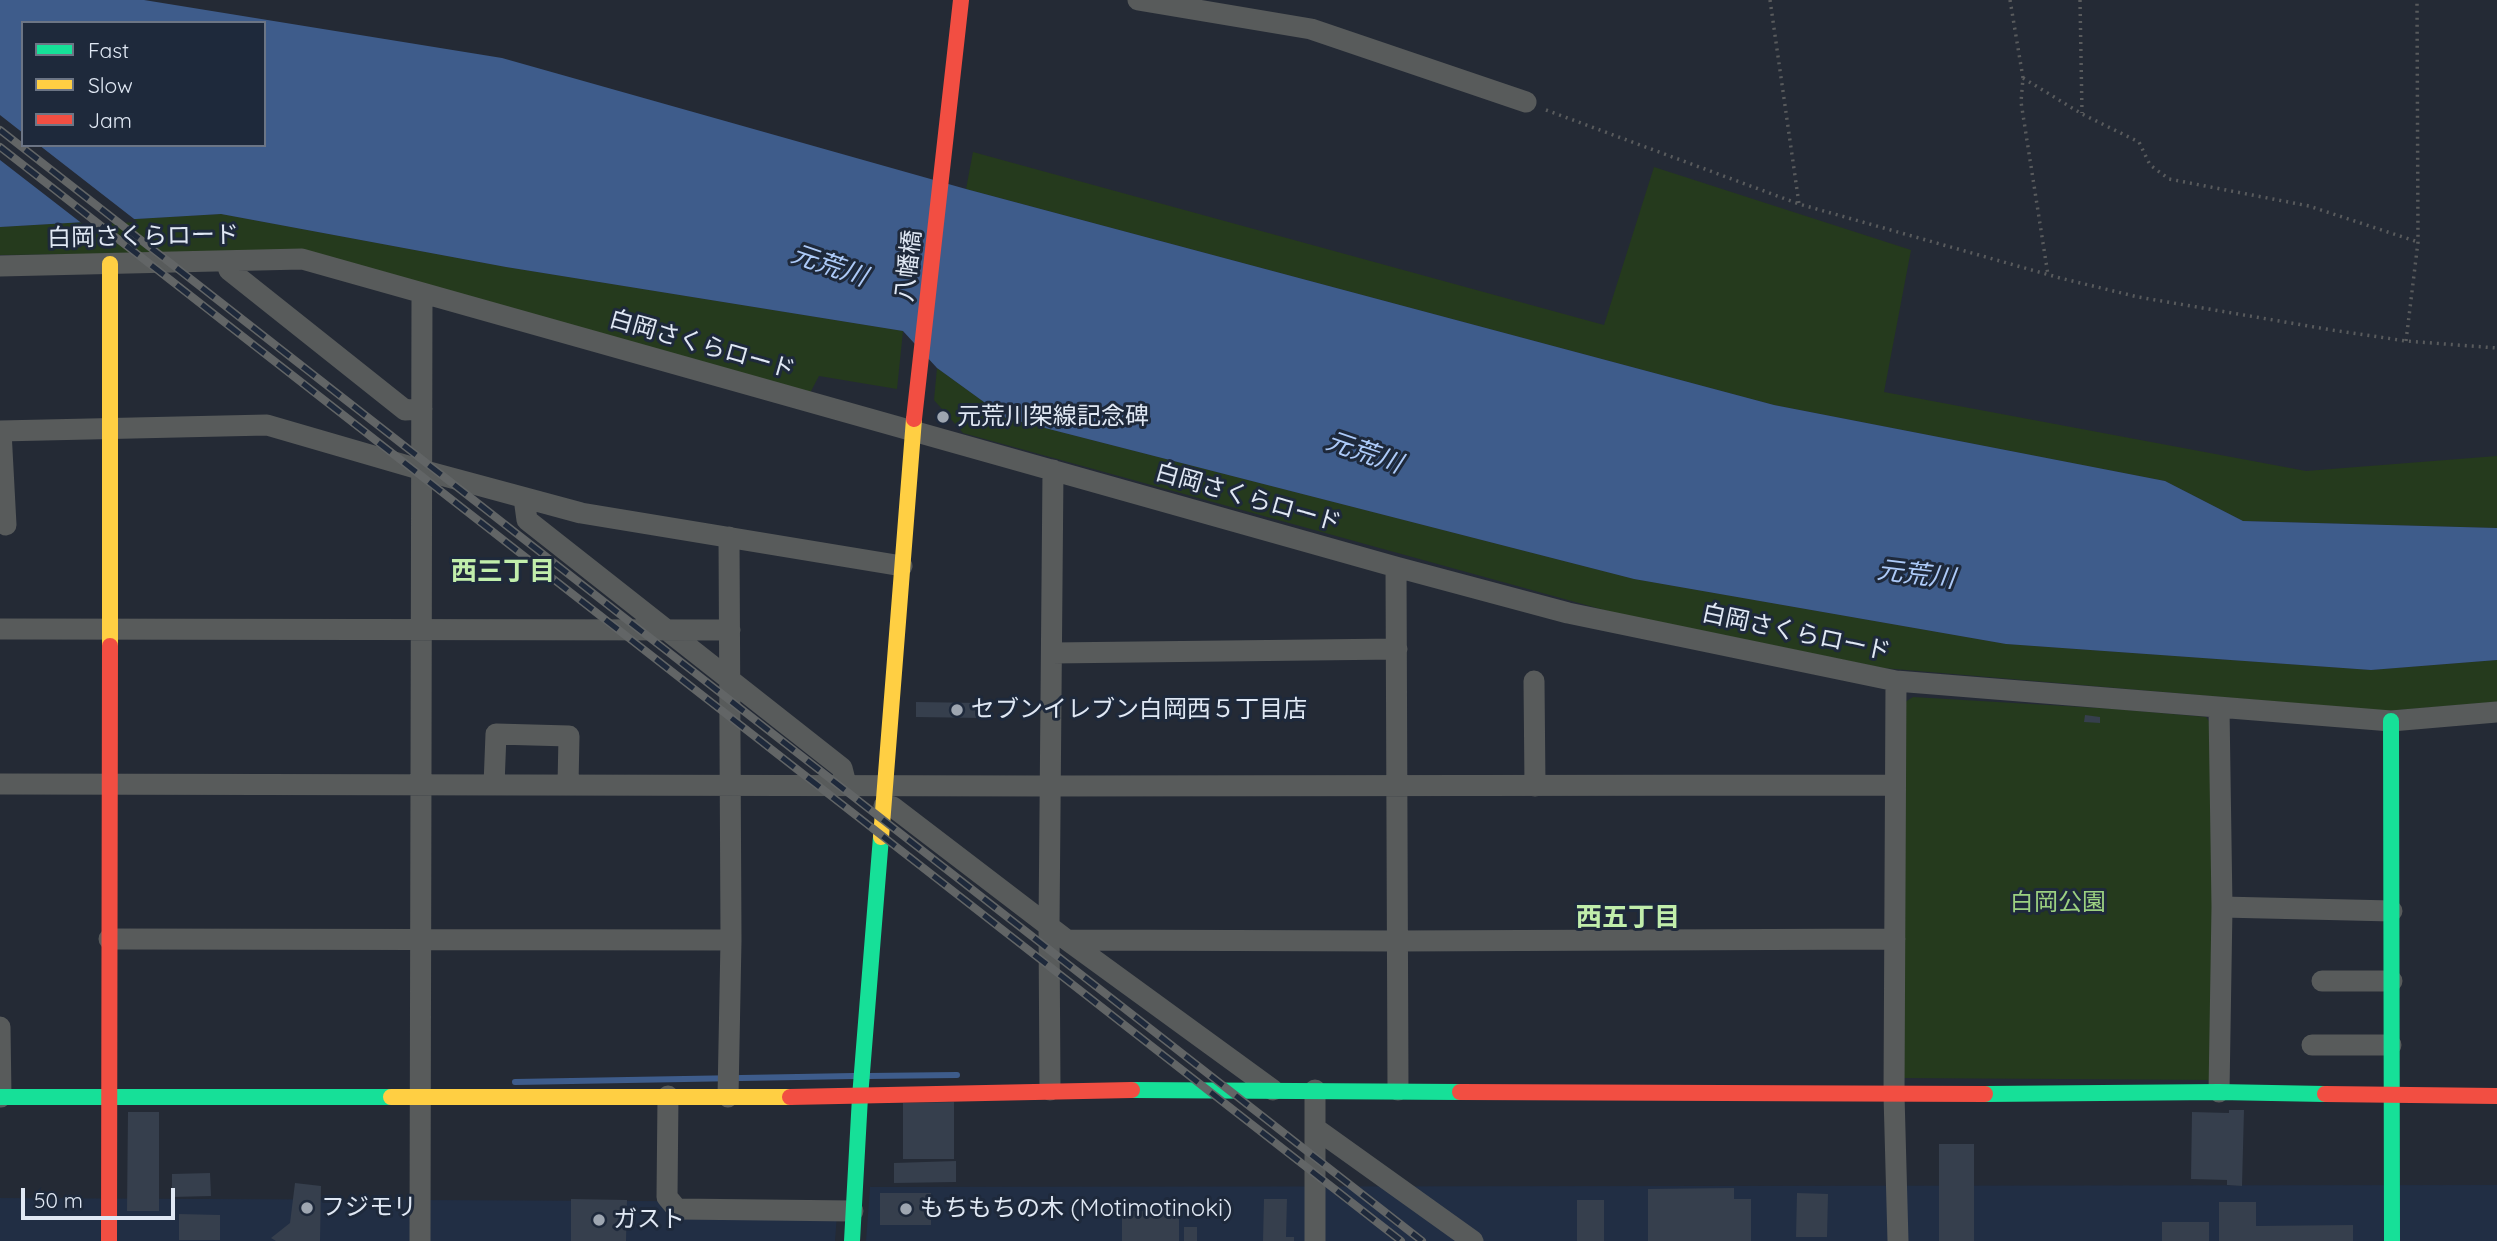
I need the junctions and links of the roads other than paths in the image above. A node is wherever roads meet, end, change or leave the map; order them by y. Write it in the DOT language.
graph roads {
  1 [pos="961,0"];
  2 [pos="1138,0"];
  3 [pos="1526,102"];
  4 [pos="226,261"];
  5 [pos="110,264"];
  6 [pos="0,266"];
  7 [pos="422,294"];
  8 [pos="422,409"];
  9 [pos="109,428"];
  10 [pos="913,430"];
  11 [pos="1,432"];
  12 [pos="422,470"];
  13 [pos="1053,470"];
  14 [pos="524,498"];
  15 [pos="6,525"];
  16 [pos="729,537"];
  17 [pos="902,566"];
  18 [pos="1396,567"];
  19 [pos="0,629"];
  20 [pos="109,629"];
  21 [pos="421,629"];
  22 [pos="667,630"];
  23 [pos="730,630"];
  24 [pos="1397,649"];
  25 [pos="1052,653"];
  26 [pos="730,679"];
  27 [pos="1534,681"];
  28 [pos="1896,681"];
  29 [pos="2219,708"];
  30 [pos="2497,712"];
  31 [pos="2391,721"];
  32 [pos="109,783"];
  33 [pos="0,784"];
  34 [pos="421,784"];
  35 [pos="846,784"];
  36 [pos="494,785"];
  37 [pos="568,785"];
  38 [pos="730,785"];
  39 [pos="1894,785"];
  40 [pos="1050,786"];
  41 [pos="1398,786"];
  42 [pos="1535,786"];
  43 [pos="885,796"];
  44 [pos="2222,906"];
  45 [pos="2392,911"];
  46 [pos="1049,926"];
  47 [pos="109,939"];
  48 [pos="420,939"];
  49 [pos="1895,939"];
  50 [pos="730,940"];
  51 [pos="1067,940"];
  52 [pos="1397,941"];
  53 [pos="2322,981"];
  54 [pos="2392,981"];
  55 [pos="0,1027"];
  56 [pos="2312,1045"];
  57 [pos="2392,1045"];
  58 [pos="1050,1090"];
  59 [pos="1273,1090"];
  60 [pos="1315,1090"];
  61 [pos="1398,1090"];
  62 [pos="2219,1092"];
  63 [pos="1894,1095"];
  64 [pos="420,1096"];
  65 [pos="2497,1096"];
  66 [pos="0,1097"];
  67 [pos="109,1097"];
  68 [pos="668,1097"];
  69 [pos="728,1097"];
  70 [pos="860,1097"];
  71 [pos="2391,1097"];
  72 [pos="1315,1128"];
  73 [pos="853,1211"];
  74 [pos="109,1241"];
  75 [pos="420,1241"];
  76 [pos="852,1241"];
  77 [pos="1315,1241"];
  78 [pos="1473,1241"];
  79 [pos="1898,1241"];
  80 [pos="2392,1241"];
  1 -- 10 [label="street, 八幡橋"];
  2 -- 3 [label="street"];
  4 -- 5 [label="street, 白岡さくらロード"];
  4 -- 7 [label="street, 白岡さくらロード"];
  4 -- 8 [label="street"];
  5 -- 6 [label="street, 白岡さくらロード"];
  5 -- 9 [label="street"];
  7 -- 8 [label="street"];
  7 -- 10 [label="street, 白岡さくらロード"];
  8 -- 12 [label="street"];
  9 -- 11 [label="street"];
  9 -- 12 [label="street"];
  9 -- 20 [label="street"];
  10 -- 13 [label="street, 白岡さくらロード"];
  10 -- 17 [label="street, 八幡橋"];
  11 -- 15 [label="street"];
  12 -- 14 [label="street"];
  12 -- 21 [label="street"];
  13 -- 18 [label="street, 白岡さくらロード"];
  13 -- 25 [label="street"];
  14 -- 16 [label="street"];
  14 -- 22 [label="street"];
  16 -- 17 [label="street"];
  16 -- 23 [label="street"];
  17 -- 43 [label="street, 八幡橋"];
  18 -- 24 [label="street"];
  18 -- 28 [label="street, 白岡さくらロード"];
  19 -- 20 [label="street"];
  20 -- 21 [label="street"];
  20 -- 32 [label="street"];
  21 -- 22 [label="street"];
  21 -- 34 [label="street"];
  22 -- 23 [label="street"];
  22 -- 26 [label="street"];
  23 -- 26 [label="street"];
  24 -- 25 [label="street"];
  24 -- 41 [label="street"];
  25 -- 40 [label="street"];
  26 -- 35 [label="street"];
  26 -- 38 [label="street"];
  27 -- 42 [label="street"];
  28 -- 29 [label="street, 白岡さくらロード"];
  28 -- 39 [label="street"];
  29 -- 31 [label="street, 白岡さくらロード"];
  29 -- 44 [label="street"];
  30 -- 31 [label="street, 白岡さくらロード"];
  31 -- 45 [label="street"];
  32 -- 33 [label="street"];
  32 -- 34 [label="street"];
  32 -- 47 [label="street"];
  34 -- 36 [label="street"];
  34 -- 48 [label="street"];
  35 -- 38 [label="street"];
  35 -- 43 [label="street"];
  36 -- 37 [label="street"];
  36 -- 37 [label="street"];
  37 -- 38 [label="street"];
  38 -- 50 [label="street"];
  39 -- 42 [label="street"];
  39 -- 49 [label="street"];
  40 -- 41 [label="street"];
  40 -- 43 [label="street"];
  40 -- 46 [label="street"];
  41 -- 42 [label="street"];
  41 -- 52 [label="street"];
  43 -- 46 [label="street"];
  43 -- 70 [label="street, 八幡橋"];
  44 -- 45 [label="street"];
  44 -- 62 [label="street"];
  45 -- 54 [label="street"];
  46 -- 51 [label="street"];
  46 -- 58 [label="street"];
  47 -- 48 [label="street"];
  47 -- 67 [label="street"];
  48 -- 50 [label="street"];
  48 -- 64 [label="street"];
  49 -- 52 [label="street"];
  49 -- 63 [label="street"];
  50 -- 69 [label="street"];
  51 -- 52 [label="street"];
  51 -- 59 [label="street"];
  52 -- 61 [label="street"];
  53 -- 54 [label="street"];
  54 -- 57 [label="street"];
  55 -- 66 [label="street"];
  56 -- 57 [label="street"];
  57 -- 71 [label="street"];
  58 -- 59 [label="street"];
  58 -- 70 [label="street"];
  59 -- 60 [label="street"];
  60 -- 61 [label="street"];
  60 -- 72 [label="street"];
  61 -- 63 [label="street"];
  62 -- 63 [label="street"];
  62 -- 71 [label="street"];
  63 -- 79 [label="street"];
  64 -- 67 [label="street"];
  64 -- 68 [label="street"];
  64 -- 75 [label="street"];
  65 -- 71 [label="street"];
  66 -- 67 [label="street"];
  67 -- 74 [label="street"];
  68 -- 69 [label="street"];
  68 -- 73 [label="street"];
  69 -- 70 [label="street"];
  70 -- 73 [label="street, 八幡橋"];
  71 -- 80 [label="street"];
  72 -- 77 [label="street"];
  72 -- 78 [label="street"];
  73 -- 76 [label="street, 八幡橋"];
}
